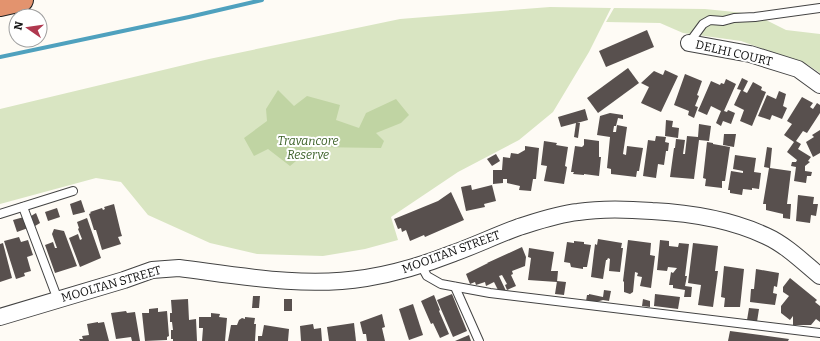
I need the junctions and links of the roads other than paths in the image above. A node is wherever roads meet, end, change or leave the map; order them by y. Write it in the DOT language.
graph roads {
  1 [pos="22,0"];
  2 [pos="0,5"];
  3 [pos="820,8"];
  4 [pos="689,43"];
  5 [pos="820,85"];
  6 [pos="73,192"];
  7 [pos="23,207"];
  8 [pos="0,214"];
  9 [pos="421,265"];
  10 [pos="820,276"];
  11 [pos="455,287"];
  12 [pos="58,300"];
  13 [pos="0,317"];
  14 [pos="820,333"];
  15 [pos="479,341"];
  1 -- 2 [label="highway"];
  3 -- 4 [label="lane"];
  4 -- 5 [label="street, DELHI COURT"];
  6 -- 7 [label="lane"];
  7 -- 8 [label="lane"];
  7 -- 12 [label="lane"];
  9 -- 10 [label="street, MOOLTAN STREET"];
  9 -- 11 [label="lane"];
  9 -- 12 [label="street, MOOLTAN STREET"];
  11 -- 14 [label="lane"];
  11 -- 15 [label="lane"];
  12 -- 13 [label="street, MOOLTAN STREET"];
}
